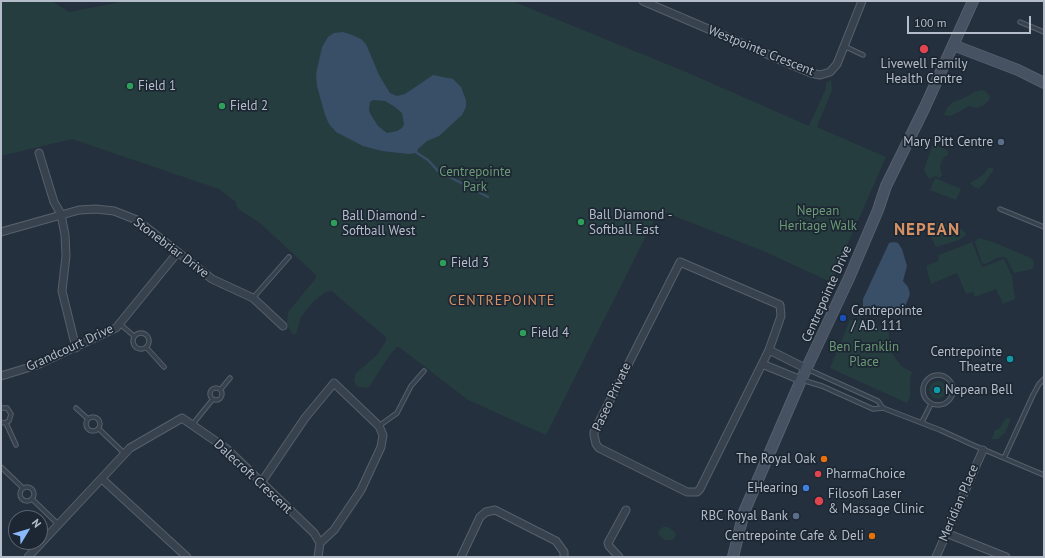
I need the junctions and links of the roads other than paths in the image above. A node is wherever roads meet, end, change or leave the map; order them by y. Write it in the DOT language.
graph roads {
  1 [pos="643,1"];
  2 [pos="862,1"];
  3 [pos="973,1"];
  4 [pos="1020,22"];
  5 [pos="1044,32"];
  6 [pos="843,45"];
  7 [pos="953,45"];
  8 [pos="863,55"];
  9 [pos="1044,81"];
  10 [pos="39,153"];
  11 [pos="1000,208"];
  12 [pos="61,214"];
  13 [pos="1044,227"];
  14 [pos="1,232"];
  15 [pos="178,252"];
  16 [pos="289,257"];
  17 [pos="253,298"];
  18 [pos="120,324"];
  19 [pos="283,326"];
  20 [pos="134,336"];
  21 [pos="146,346"];
  22 [pos="76,348"];
  23 [pos="769,350"];
  24 [pos="762,364"];
  25 [pos="164,367"];
  26 [pos="807,369"];
  27 [pos="424,371"];
  28 [pos="1,376"];
  29 [pos="230,378"];
  30 [pos="1044,379"];
  31 [pos="801,380"];
  32 [pos="221,389"];
  33 [pos="213,399"];
  34 [pos="931,404"];
  35 [pos="1,408"];
  36 [pos="76,408"];
  37 [pos="883,408"];
  38 [pos="88,419"];
  39 [pos="1,422"];
  40 [pos="6,422"];
  41 [pos="922,422"];
  42 [pos="192,425"];
  43 [pos="379,426"];
  44 [pos="99,429"];
  45 [pos="16,445"];
  46 [pos="983,450"];
  47 [pos="125,454"];
  48 [pos="1004,458"];
  49 [pos="1,467"];
  50 [pos="1044,475"];
  51 [pos="102,479"];
  52 [pos="261,483"];
  53 [pos="23,488"];
  54 [pos="32,498"];
  55 [pos="626,510"];
  56 [pos="59,525"];
  57 [pos="946,533"];
  58 [pos="320,543"];
  59 [pos="28,557"];
  60 [pos="187,557"];
  61 [pos="318,557"];
  62 [pos="460,557"];
  63 [pos="564,557"];
  64 [pos="618,557"];
  65 [pos="733,557"];
  66 [pos="936,557"];
  67 [pos="1006,557"];
  1 -- 6 [label="street, Westpointe Crescent"];
  2 -- 6 [label="street, Westpointe Crescent"];
  3 -- 7 [label="street, Centrepointe Drive"];
  4 -- 5 [label="lane"];
  6 -- 8 [label="lane"];
  7 -- 9 [label="street"];
  7 -- 26 [label="street, Centrepointe Drive"];
  10 -- 12 [label="street"];
  11 -- 13 [label="lane"];
  12 -- 14 [label="street, Stonebriar Drive"];
  12 -- 15 [label="street, Stonebriar Drive"];
  12 -- 22 [label="street"];
  15 -- 17 [label="street, Stonebriar Drive"];
  15 -- 18 [label="street, Grandcourt Drive"];
  16 -- 17 [label="lane"];
  17 -- 19 [label="street, Stonebriar Drive"];
  18 -- 20 [label="lane"];
  18 -- 22 [label="street, Grandcourt Drive"];
  20 -- 21 [label="lane"];
  20 -- 21 [label="lane"];
  21 -- 25 [label="lane"];
  22 -- 28 [label="street, Grandcourt Drive"];
  23 -- 24 [label="street, Paseo Private"];
  23 -- 24 [label="street, Paseo Private"];
  23 -- 26 [label="street"];
  24 -- 31 [label="street"];
  26 -- 31 [label="street, Centrepointe Drive"];
  26 -- 37 [label="lane"];
  27 -- 43 [label="lane"];
  29 -- 32 [label="lane"];
  30 -- 48 [label="lane"];
  31 -- 37 [label="lane"];
  31 -- 65 [label="street, Centrepointe Drive"];
  32 -- 33 [label="lane"];
  32 -- 33 [label="lane"];
  33 -- 42 [label="lane"];
  34 -- 34 [label="lane"];
  34 -- 41 [label="lane"];
  35 -- 40 [label="lane"];
  36 -- 38 [label="lane"];
  37 -- 41 [label="lane"];
  38 -- 44 [label="lane"];
  38 -- 44 [label="lane"];
  39 -- 40 [label="lane"];
  40 -- 45 [label="lane"];
  41 -- 46 [label="lane"];
  42 -- 47 [label="street, Dalecroft Crescent"];
  42 -- 52 [label="street, Dalecroft Crescent"];
  43 -- 52 [label="street"];
  43 -- 58 [label="street"];
  44 -- 47 [label="lane"];
  46 -- 48 [label="lane"];
  46 -- 57 [label="street, Meridian Place"];
  47 -- 51 [label="street, Dalecroft Crescent"];
  48 -- 50 [label="lane"];
  49 -- 53 [label="lane"];
  51 -- 56 [label="street, Dalecroft Crescent"];
  51 -- 60 [label="street"];
  52 -- 58 [label="street, Dalecroft Crescent"];
  53 -- 54 [label="lane"];
  53 -- 54 [label="lane"];
  54 -- 56 [label="lane"];
  55 -- 64 [label="street"];
  56 -- 59 [label="street, Dalecroft Crescent"];
  57 -- 66 [label="street, Meridian Place"];
  57 -- 67 [label="street"];
  58 -- 61 [label="street"];
  62 -- 63 [label="street"];
}
